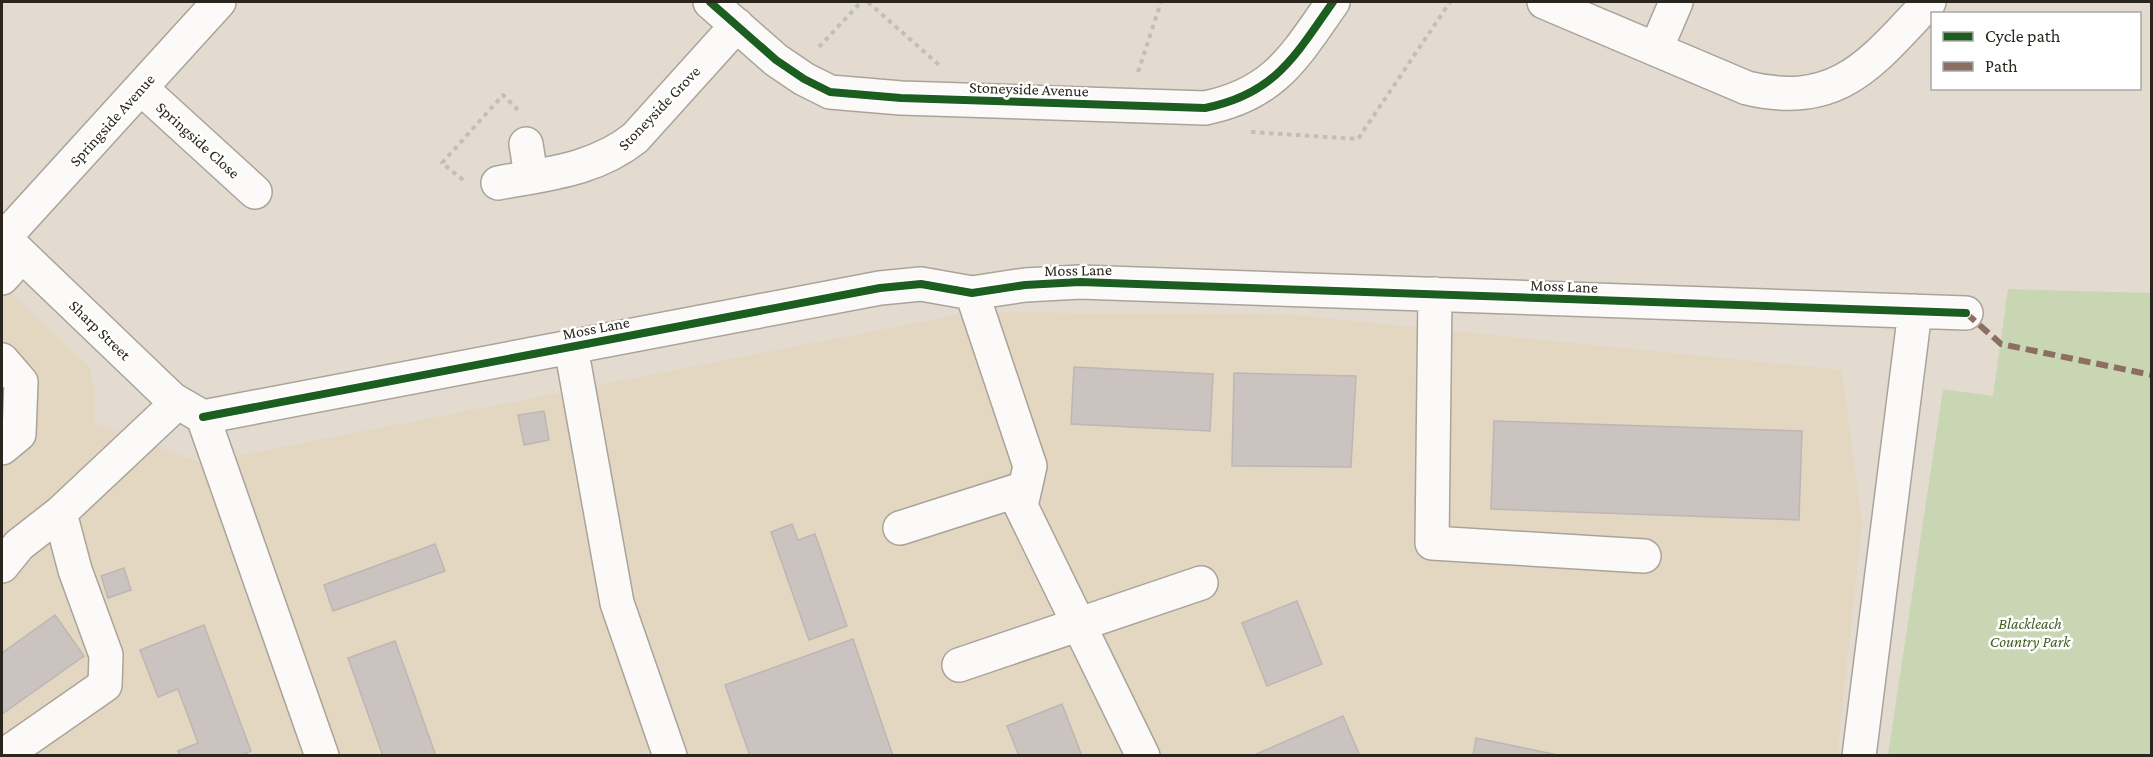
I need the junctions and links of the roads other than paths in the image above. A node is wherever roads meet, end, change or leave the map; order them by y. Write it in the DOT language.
graph roads {
  1 [pos="219,2"];
  2 [pos="710,2"];
  3 [pos="1333,2"];
  4 [pos="1544,2"];
  5 [pos="1676,2"];
  6 [pos="1929,2"];
  7 [pos="737,25"];
  8 [pos="1656,49"];
  9 [pos="141,88"];
  10 [pos="526,144"];
  11 [pos="531,176"];
  12 [pos="498,183"];
  13 [pos="255,192"];
  14 [pos="7,252"];
  15 [pos="972,293"];
  16 [pos="1435,294"];
  17 [pos="1915,311"];
  18 [pos="1966,313"];
  19 [pos="570,346"];
  20 [pos="2,360"];
  21 [pos="190,410"];
  22 [pos="2,448"];
  23 [pos="1025,488"];
  24 [pos="60,513"];
  25 [pos="900,528"];
  26 [pos="1644,556"];
  27 [pos="2,566"];
  28 [pos="1202,583"];
  29 [pos="1079,623"];
  30 [pos="959,665"];
  31 [pos="3,756"];
  32 [pos="322,756"];
  33 [pos="670,756"];
  34 [pos="1143,756"];
  35 [pos="1858,756"];
  1 -- 9 [label="street, Springside Avenue"];
  2 -- 7 [label="street, Stoneyside Avenue"];
  3 -- 7 [label="street, Stoneyside Avenue"];
  4 -- 8 [label="street"];
  5 -- 8 [label="street"];
  6 -- 8 [label="street"];
  7 -- 11 [label="street, Stoneyside Grove"];
  9 -- 13 [label="street, Springside Close"];
  9 -- 14 [label="street, Springside Avenue"];
  10 -- 11 [label="street"];
  11 -- 12 [label="street, Stoneyside Grove"];
  14 -- 21 [label="street, Sharp Street"];
  15 -- 16 [label="street, Moss Lane"];
  15 -- 19 [label="street, Moss Lane"];
  15 -- 23 [label="street"];
  16 -- 17 [label="street, Moss Lane"];
  16 -- 26 [label="street"];
  17 -- 18 [label="street, Moss Lane"];
  17 -- 35 [label="street"];
  19 -- 21 [label="street, Moss Lane"];
  19 -- 33 [label="street"];
  20 -- 22 [label="street"];
  21 -- 24 [label="street"];
  21 -- 32 [label="street"];
  23 -- 25 [label="street"];
  23 -- 29 [label="street"];
  24 -- 27 [label="street"];
  24 -- 31 [label="street"];
  28 -- 29 [label="street"];
  29 -- 30 [label="street"];
  29 -- 34 [label="street"];
}
